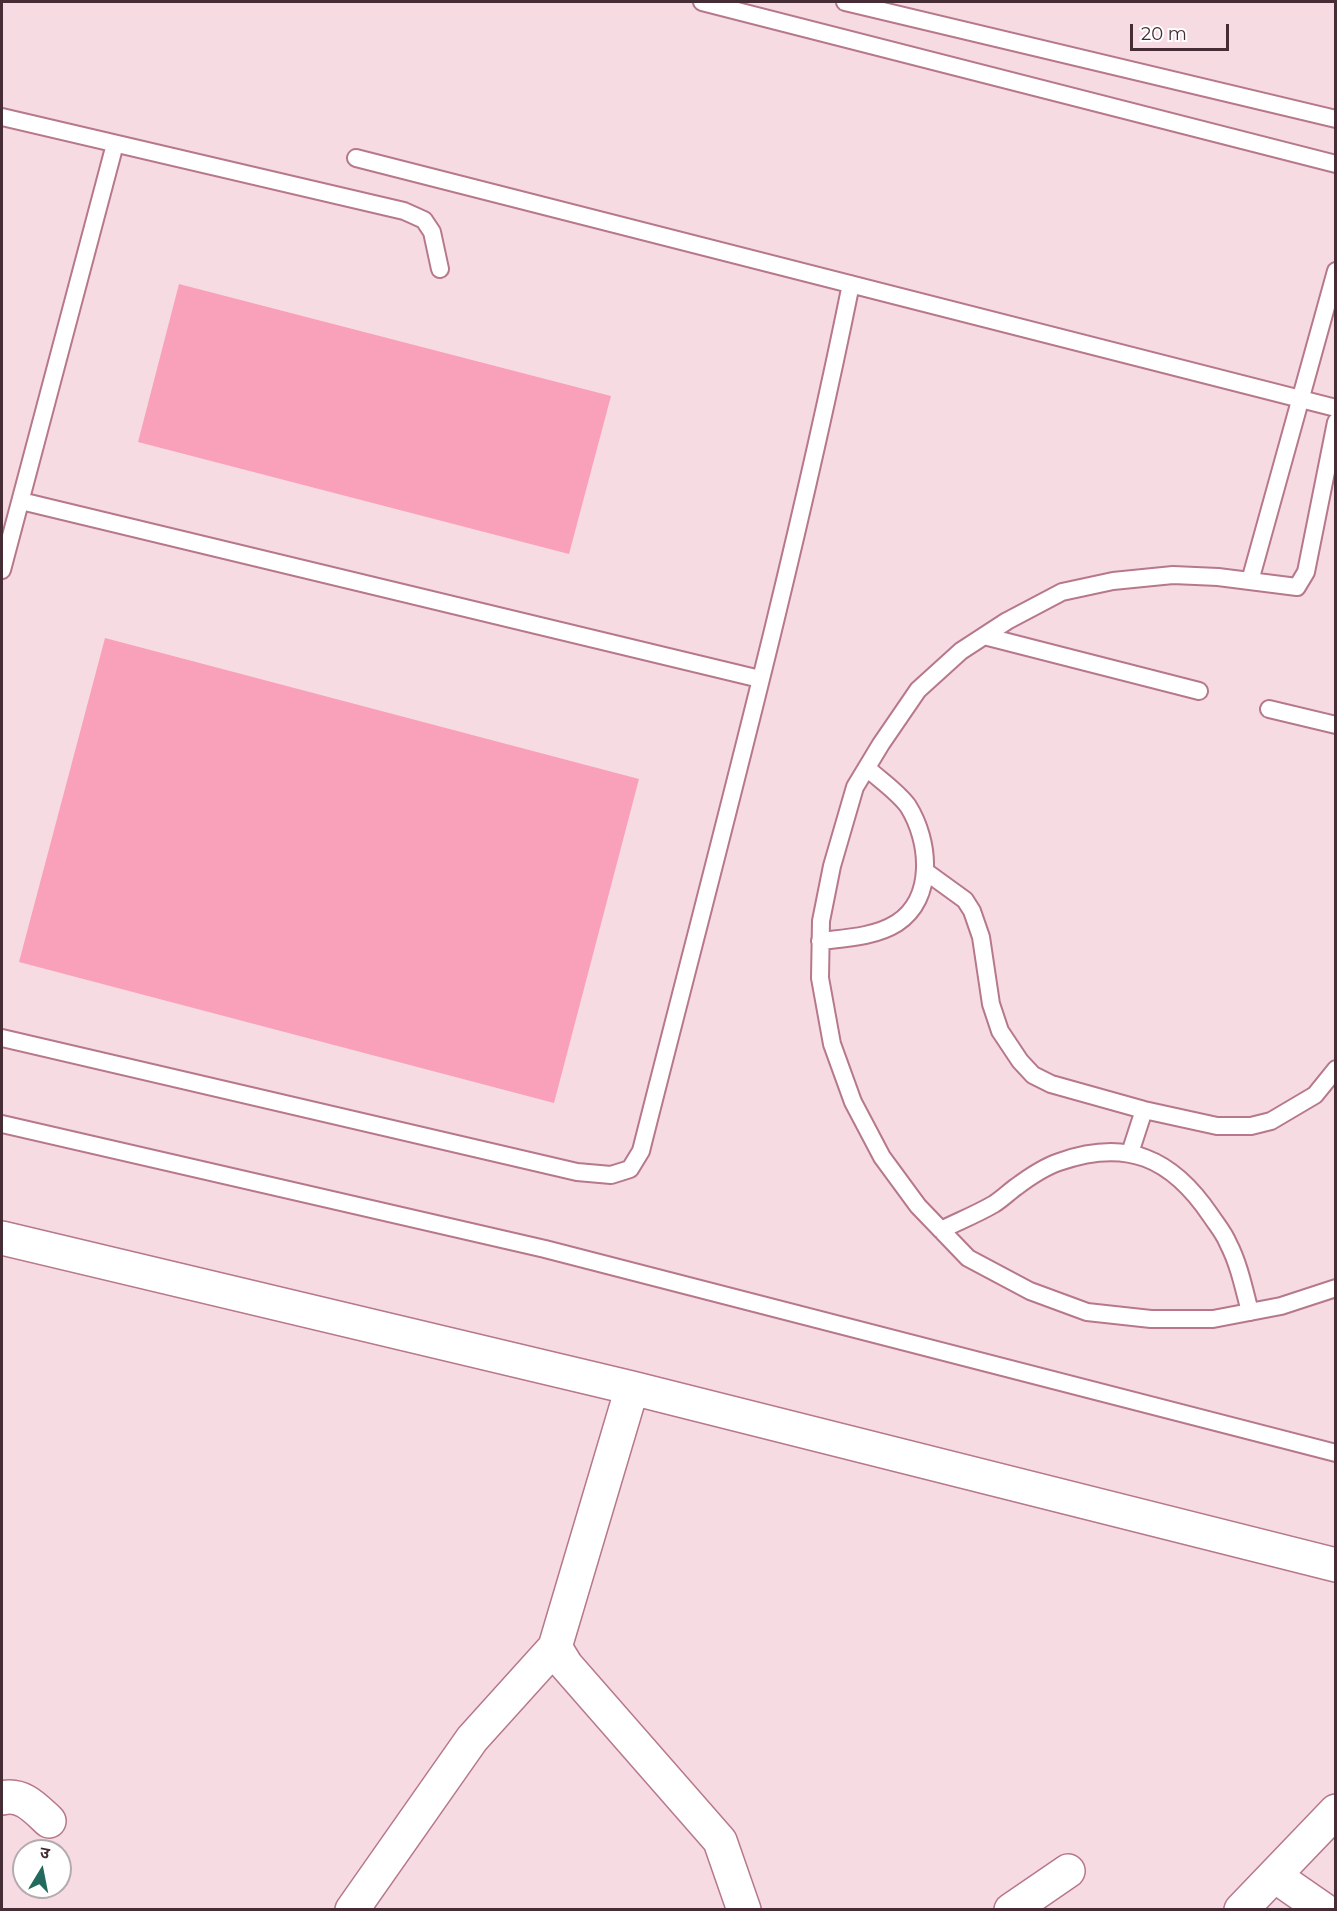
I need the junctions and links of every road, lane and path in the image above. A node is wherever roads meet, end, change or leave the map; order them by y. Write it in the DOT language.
graph roads {
  1 [pos="702,2"];
  2 [pos="846,2"];
  3 [pos="2,117"];
  4 [pos="1335,119"];
  5 [pos="115,144"];
  6 [pos="356,158"];
  7 [pos="1335,164"];
  8 [pos="440,269"];
  9 [pos="1335,271"];
  10 [pos="851,284"];
  11 [pos="1301,400"];
  12 [pos="1335,408"];
  13 [pos="1335,422"];
  14 [pos="21,501"];
  15 [pos="2,570"];
  16 [pos="1250,580"];
  17 [pos="984,636"];
  18 [pos="760,679"];
  19 [pos="1199,691"];
  20 [pos="1269,708"];
  21 [pos="1335,725"];
  22 [pos="867,768"];
  23 [pos="925,871"];
  24 [pos="820,941"];
  25 [pos="2,1038"];
  26 [pos="1335,1069"];
  27 [pos="1144,1110"];
  28 [pos="2,1124"];
  29 [pos="1131,1153"];
  30 [pos="941,1230"];
  31 [pos="2,1238"];
  32 [pos="1335,1288"];
  33 [pos="1250,1312"];
  34 [pos="632,1388"];
  35 [pos="1335,1453"];
  36 [pos="1335,1565"];
  37 [pos="555,1647"];
  38 [pos="2,1798"];
  39 [pos="1335,1811"];
  40 [pos="49,1821"];
  41 [pos="1068,1871"];
  42 [pos="1275,1875"];
  43 [pos="352,1910"];
  44 [pos="744,1910"];
  45 [pos="1011,1910"];
  46 [pos="1240,1910"];
  47 [pos="1324,1910"];
  1 -- 7 [label="lane"];
  2 -- 4 [label="lane"];
  3 -- 5 [label="lane"];
  5 -- 8 [label="lane"];
  5 -- 14 [label="lane"];
  6 -- 10 [label="lane"];
  9 -- 11 [label="lane"];
  10 -- 11 [label="lane"];
  10 -- 18 [label="lane"];
  11 -- 12 [label="lane"];
  11 -- 16 [label="lane"];
  13 -- 16 [label="lane"];
  14 -- 15 [label="lane"];
  14 -- 18 [label="lane"];
  16 -- 17 [label="lane"];
  17 -- 19 [label="lane"];
  17 -- 22 [label="lane"];
  18 -- 25 [label="lane"];
  20 -- 21 [label="lane"];
  22 -- 23 [label="lane"];
  22 -- 24 [label="lane"];
  23 -- 24 [label="lane"];
  23 -- 27 [label="lane"];
  24 -- 30 [label="lane"];
  26 -- 27 [label="lane"];
  27 -- 29 [label="lane"];
  28 -- 35 [label="lane"];
  29 -- 30 [label="lane"];
  29 -- 33 [label="lane"];
  30 -- 33 [label="lane"];
  31 -- 34 [label="street"];
  32 -- 33 [label="lane"];
  34 -- 36 [label="street"];
  34 -- 37 [label="street"];
  37 -- 43 [label="street"];
  37 -- 44 [label="street"];
  38 -- 40 [label="street"];
  39 -- 42 [label="street"];
  41 -- 45 [label="street"];
  42 -- 46 [label="street"];
  42 -- 47 [label="street"];
}
